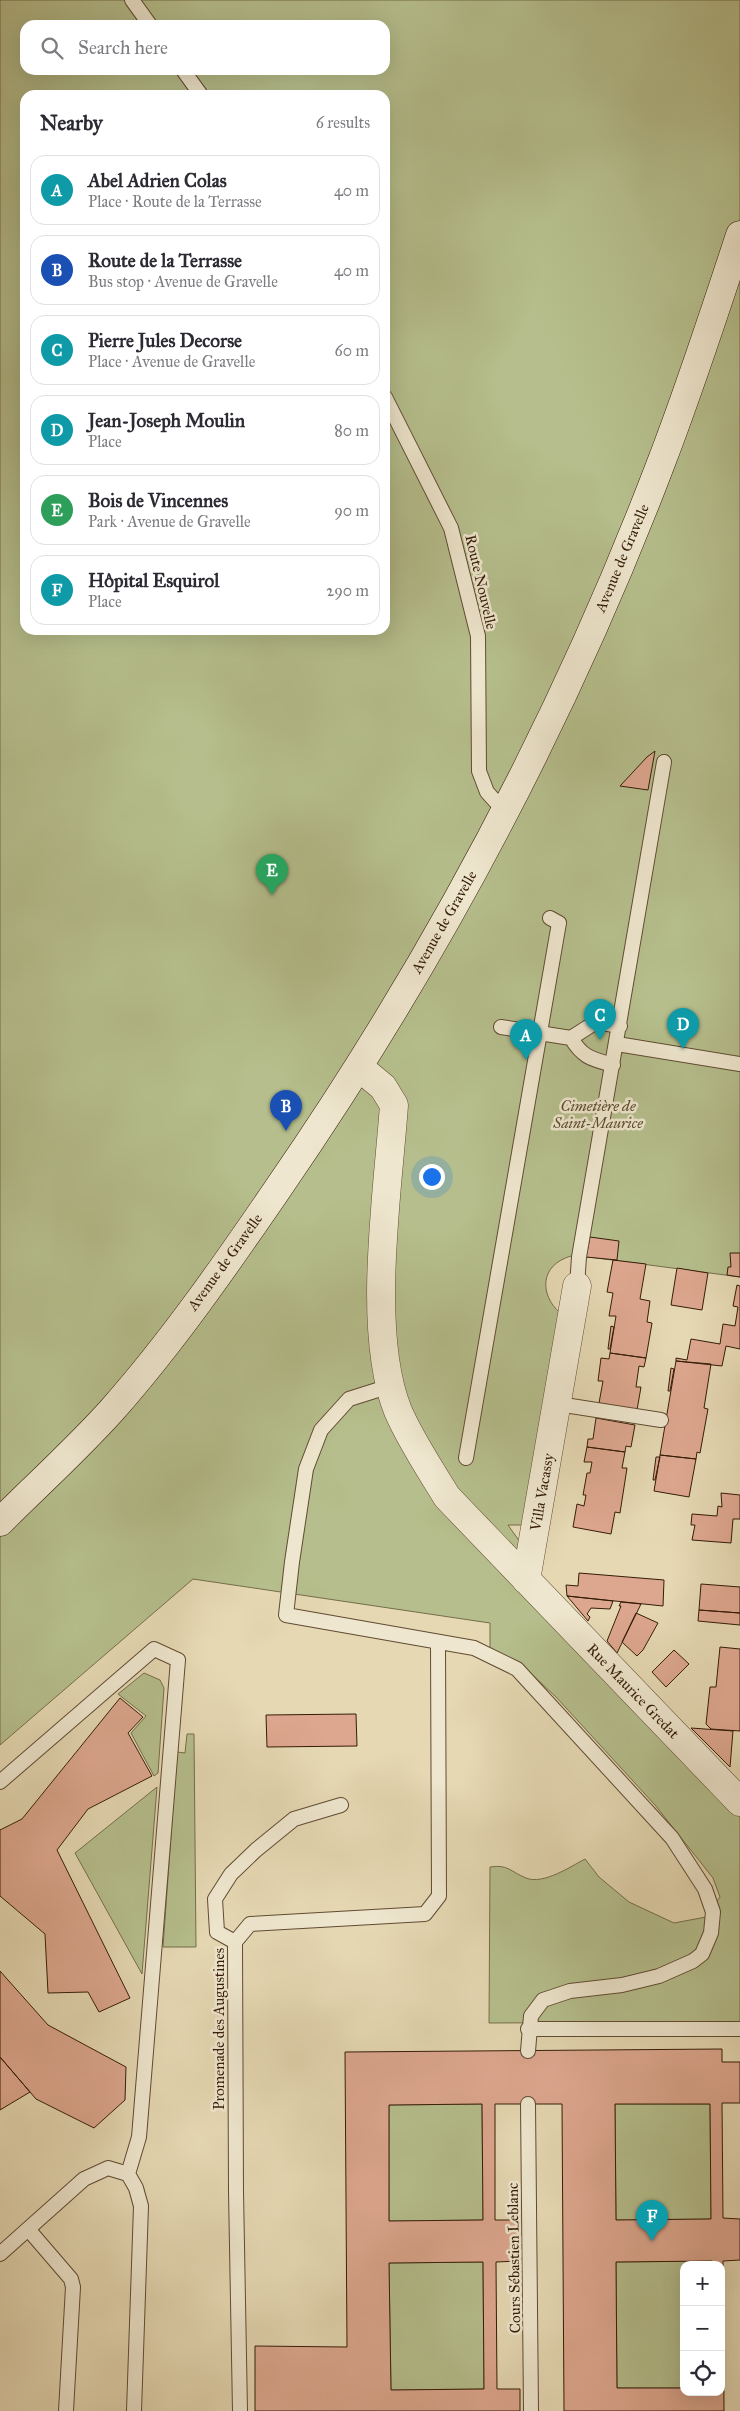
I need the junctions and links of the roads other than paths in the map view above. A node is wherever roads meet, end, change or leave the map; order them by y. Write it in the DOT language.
graph roads {
  1 [pos="132,0"];
  2 [pos="146,20"];
  3 [pos="187,75"];
  4 [pos="198,90"];
  5 [pos="740,235"];
  6 [pos="390,407"];
  7 [pos="664,762"];
  8 [pos="505,812"];
  9 [pos="550,918"];
  10 [pos="620,1026"];
  11 [pos="502,1027"];
  12 [pos="541,1033"];
  13 [pos="571,1038"];
  14 [pos="617,1044"];
  15 [pos="740,1064"];
  16 [pos="613,1065"];
  17 [pos="360,1068"];
  18 [pos="577,1286"];
  19 [pos="390,1386"];
  20 [pos="558,1404"];
  21 [pos="661,1420"];
  22 [pos="466,1458"];
  23 [pos="0,1522"];
  24 [pos="526,1580"];
  25 [pos="438,1643"];
  26 [pos="0,1782"];
  27 [pos="740,1802"];
  28 [pos="341,1805"];
  29 [pos="235,1942"];
  30 [pos="740,2029"];
  31 [pos="528,2030"];
  32 [pos="528,2051"];
  33 [pos="528,2104"];
  34 [pos="128,2174"];
  35 [pos="28,2230"];
  36 [pos="0,2254"];
  37 [pos="66,2411"];
  38 [pos="134,2411"];
  39 [pos="240,2411"];
  40 [pos="531,2411"];
  1 -- 2 [label="lane"];
  3 -- 4 [label="lane"];
  5 -- 8 [label="street, Avenue de Gravelle"];
  6 -- 8 [label="lane, Route Nouvelle"];
  7 -- 10 [label="lane"];
  8 -- 17 [label="street, Avenue de Gravelle"];
  9 -- 12 [label="lane"];
  10 -- 13 [label="lane"];
  10 -- 14 [label="lane"];
  11 -- 12 [label="lane"];
  12 -- 13 [label="lane"];
  12 -- 22 [label="lane"];
  13 -- 16 [label="lane"];
  14 -- 15 [label="lane"];
  14 -- 16 [label="lane"];
  16 -- 18 [label="lane"];
  17 -- 19 [label="street, Rue Maurice Gredat"];
  17 -- 23 [label="street, Avenue de Gravelle"];
  18 -- 20 [label="street, Villa Vacassy"];
  19 -- 24 [label="street, Rue Maurice Gredat"];
  19 -- 25 [label="lane"];
  20 -- 21 [label="lane"];
  20 -- 24 [label="street, Villa Vacassy"];
  24 -- 27 [label="street, Rue Maurice Gredat"];
  25 -- 29 [label="lane, Promenade des Augustines"];
  25 -- 31 [label="lane"];
  26 -- 34 [label="lane"];
  28 -- 29 [label="lane"];
  29 -- 39 [label="lane, Promenade des Augustines"];
  30 -- 31 [label="lane"];
  31 -- 32 [label="lane"];
  33 -- 40 [label="lane, Cours Sébastien Leblanc"];
  34 -- 35 [label="lane"];
  34 -- 38 [label="lane"];
  35 -- 36 [label="lane"];
  35 -- 37 [label="lane"];
}
